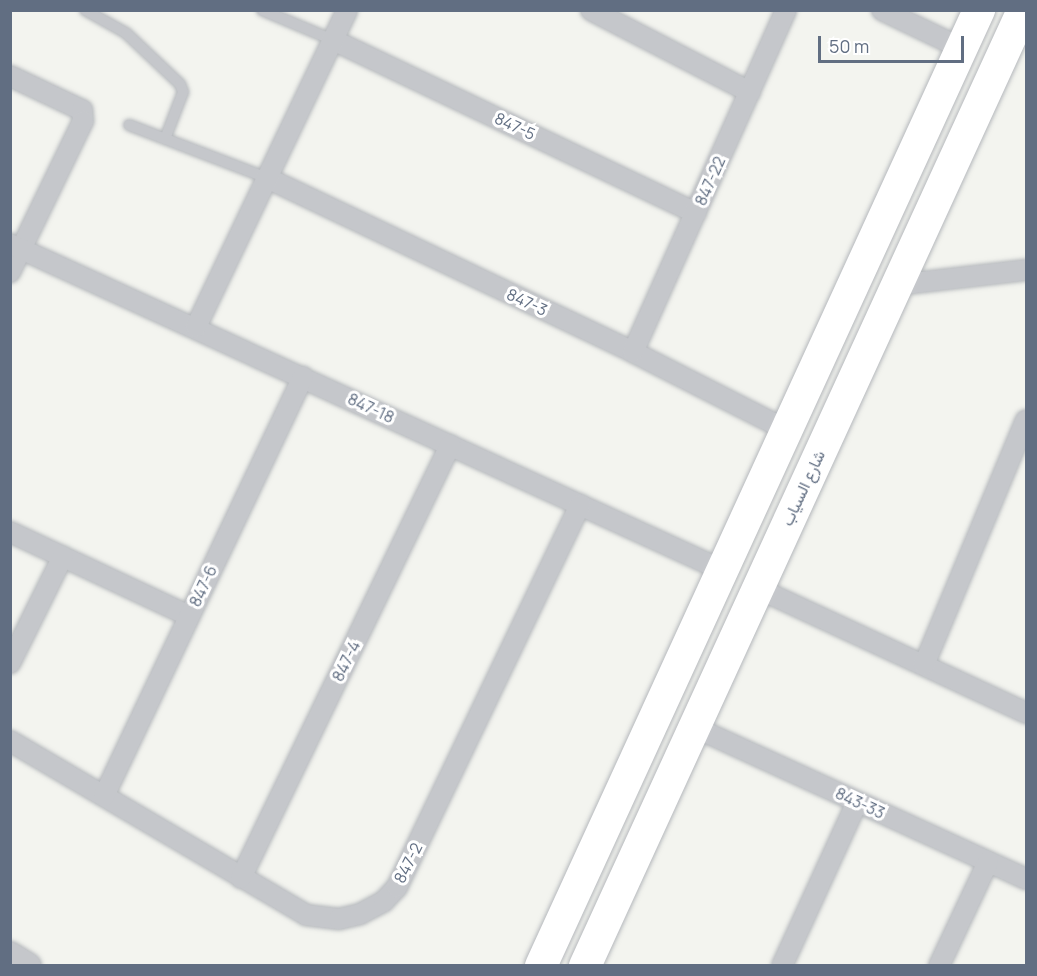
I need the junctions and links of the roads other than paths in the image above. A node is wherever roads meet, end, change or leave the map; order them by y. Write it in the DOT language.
graph roads {
  1 [pos="85,10"];
  2 [pos="262,10"];
  3 [pos="347,10"];
  4 [pos="591,10"];
  5 [pos="786,10"];
  6 [pos="882,10"];
  7 [pos="979,10"];
  8 [pos="1023,10"];
  9 [pos="333,40"];
  10 [pos="957,57"];
  11 [pos="10,76"];
  12 [pos="986,91"];
  13 [pos="750,92"];
  14 [pos="933,108"];
  15 [pos="129,125"];
  16 [pos="969,128"];
  17 [pos="165,140"];
  18 [pos="267,178"];
  19 [pos="696,213"];
  20 [pos="16,246"];
  21 [pos="1026,270"];
  22 [pos="10,272"];
  23 [pos="897,285"];
  24 [pos="196,327"];
  25 [pos="633,352"];
  26 [pos="303,377"];
  27 [pos="1026,420"];
  28 [pos="785,429"];
  29 [pos="450,445"];
  30 [pos="580,505"];
  31 [pos="10,532"];
  32 [pos="63,556"];
  33 [pos="720,569"];
  34 [pos="758,588"];
  35 [pos="189,616"];
  36 [pos="10,663"];
  37 [pos="924,665"];
  38 [pos="1026,713"];
  39 [pos="694,727"];
  40 [pos="10,741"];
  41 [pos="104,796"];
  42 [pos="857,802"];
  43 [pos="988,862"];
  44 [pos="241,878"];
  45 [pos="1026,879"];
  46 [pos="10,954"];
  47 [pos="29,966"];
  48 [pos="541,966"];
  49 [pos="585,966"];
  50 [pos="782,966"];
  51 [pos="939,966"];
  1 -- 17 [label="lane"];
  2 -- 9 [label="lane"];
  3 -- 9 [label="street"];
  4 -- 13 [label="street"];
  5 -- 13 [label="street, 847-22"];
  6 -- 10 [label="street"];
  7 -- 10 [label="main road"];
  8 -- 12 [label="main road, شارع السياب"];
  9 -- 18 [label="street"];
  9 -- 19 [label="street, 847-5"];
  10 -- 12 [label="main road"];
  10 -- 14 [label="main road"];
  11 -- 20 [label="street"];
  12 -- 16 [label="main road, شارع السياب"];
  13 -- 19 [label="street, 847-22"];
  14 -- 16 [label="main road"];
  14 -- 28 [label="main road"];
  15 -- 17 [label="lane"];
  16 -- 23 [label="main road, شارع السياب"];
  17 -- 18 [label="lane"];
  18 -- 24 [label="street"];
  18 -- 25 [label="street, 847-3"];
  19 -- 25 [label="street, 847-22"];
  20 -- 22 [label="street"];
  20 -- 24 [label="street, 847-18"];
  21 -- 23 [label="street"];
  23 -- 34 [label="main road, شارع السياب"];
  24 -- 26 [label="street, 847-18"];
  25 -- 28 [label="street, 847-3"];
  26 -- 29 [label="street, 847-18"];
  26 -- 35 [label="street, 847-6"];
  27 -- 37 [label="street"];
  28 -- 33 [label="main road"];
  29 -- 30 [label="street, 847-18"];
  29 -- 44 [label="street, 847-4"];
  30 -- 33 [label="street, 847-18"];
  30 -- 44 [label="street, 847-2"];
  31 -- 32 [label="street"];
  32 -- 35 [label="street"];
  32 -- 36 [label="street"];
  33 -- 48 [label="main road"];
  34 -- 37 [label="street"];
  34 -- 39 [label="main road, شارع السياب"];
  35 -- 41 [label="street, 847-6"];
  37 -- 38 [label="street"];
  39 -- 42 [label="street, 843-33"];
  39 -- 49 [label="main road, شارع السياب"];
  40 -- 41 [label="street, 847-2"];
  41 -- 44 [label="street, 847-2"];
  42 -- 43 [label="street, 843-33"];
  42 -- 50 [label="street"];
  43 -- 45 [label="street, 843-33"];
  43 -- 51 [label="street"];
  46 -- 47 [label="street"];
}
